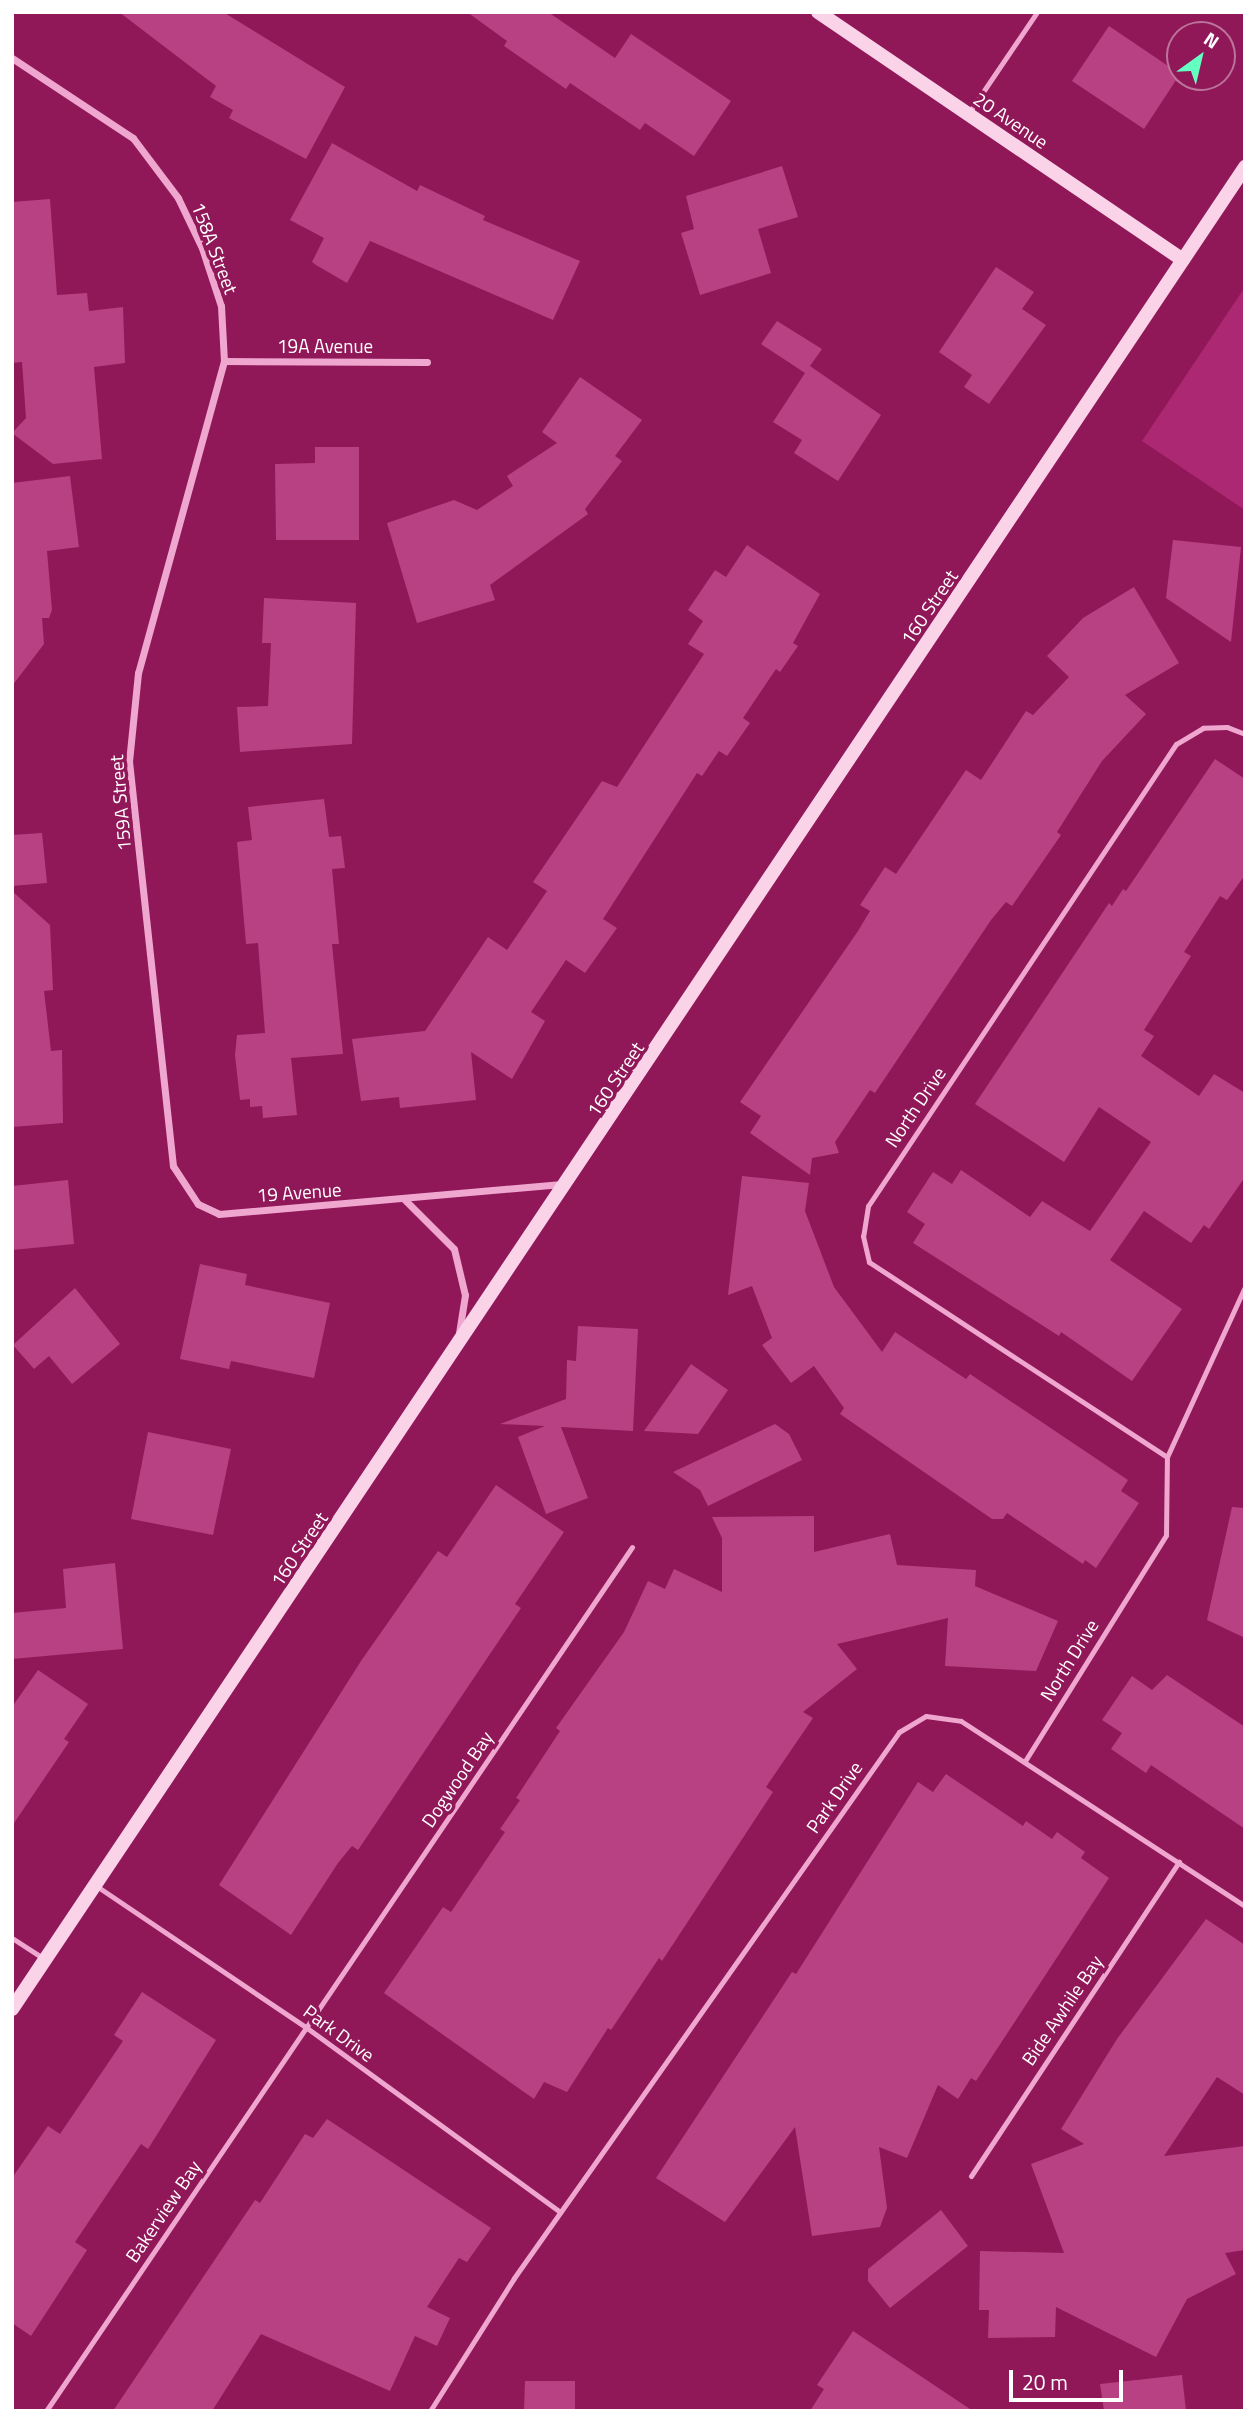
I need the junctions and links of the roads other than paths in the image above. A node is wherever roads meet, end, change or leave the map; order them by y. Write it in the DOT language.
graph roads {
  1 [pos="818,12"];
  2 [pos="1037,12"];
  3 [pos="12,58"];
  4 [pos="968,114"];
  5 [pos="1245,167"];
  6 [pos="1182,260"];
  7 [pos="224,361"];
  8 [pos="427,362"];
  9 [pos="1245,734"];
  10 [pos="568,1184"];
  11 [pos="405,1200"];
  12 [pos="198,1204"];
  13 [pos="1245,1287"];
  14 [pos="456,1350"];
  15 [pos="1167,1457"];
  16 [pos="632,1547"];
  17 [pos="1025,1761"];
  18 [pos="1179,1862"];
  19 [pos="95,1885"];
  20 [pos="1245,1906"];
  21 [pos="12,1938"];
  22 [pos="46,1959"];
  23 [pos="12,2010"];
  24 [pos="307,2028"];
  25 [pos="971,2176"];
  26 [pos="560,2212"];
  27 [pos="46,2411"];
  28 [pos="430,2411"];
  1 -- 4 [label="street, 20 Avenue"];
  2 -- 4 [label="lane"];
  3 -- 7 [label="street, 158A Street"];
  4 -- 6 [label="street, 20 Avenue"];
  5 -- 6 [label="street, 160 Street"];
  6 -- 10 [label="street, 160 Street"];
  7 -- 8 [label="street, 19A Avenue"];
  7 -- 12 [label="street, 159A Street"];
  9 -- 15 [label="lane, North Drive"];
  10 -- 11 [label="street, 19 Avenue"];
  10 -- 14 [label="street, 160 Street"];
  11 -- 12 [label="street, 19 Avenue"];
  11 -- 14 [label="street"];
  13 -- 15 [label="lane, North Drive"];
  14 -- 19 [label="street, 160 Street"];
  15 -- 17 [label="lane, North Drive"];
  16 -- 24 [label="lane, Dogwood Bay"];
  17 -- 18 [label="lane, Park Drive"];
  17 -- 26 [label="lane, Park Drive"];
  18 -- 20 [label="lane, Park Drive"];
  18 -- 25 [label="lane, Bide Awhile Bay"];
  19 -- 22 [label="street, 160 Street"];
  19 -- 24 [label="lane, Park Drive"];
  21 -- 22 [label="lane"];
  22 -- 23 [label="street, 160 Street"];
  24 -- 26 [label="lane, Park Drive"];
  24 -- 27 [label="lane, Bakerview Bay"];
  26 -- 28 [label="lane, Park Drive"];
}
